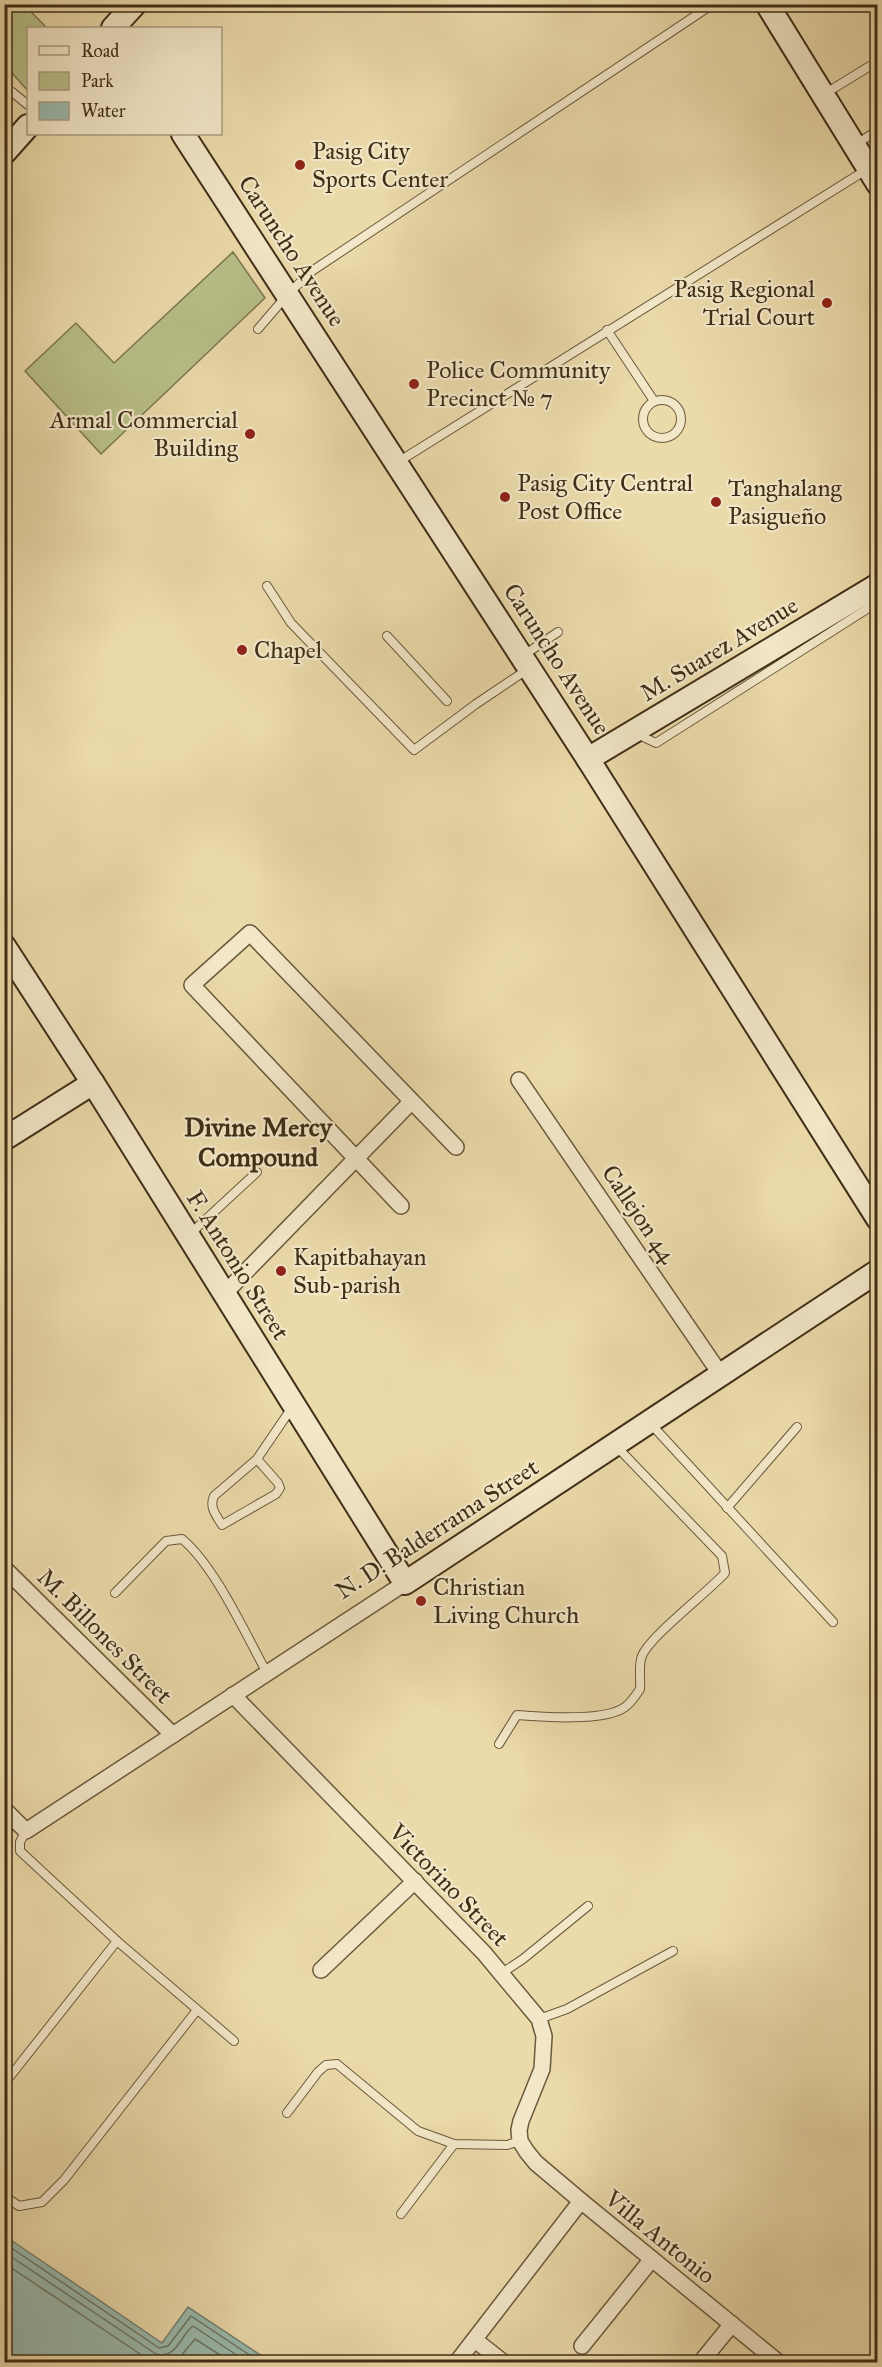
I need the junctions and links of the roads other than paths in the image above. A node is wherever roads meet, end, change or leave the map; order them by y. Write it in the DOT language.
graph roads {
  1 [pos="713,4"];
  2 [pos="767,4"];
  3 [pos="870,66"];
  4 [pos="12,92"];
  5 [pos="823,95"];
  6 [pos="27,104"];
  7 [pos="27,127"];
  8 [pos="878,130"];
  9 [pos="184,135"];
  10 [pos="854,145"];
  11 [pos="4,153"];
  12 [pos="873,176"];
  13 [pos="288,294"];
  14 [pos="258,329"];
  15 [pos="607,330"];
  16 [pos="654,401"];
  17 [pos="397,462"];
  18 [pos="878,585"];
  19 [pos="267,586"];
  20 [pos="878,602"];
  21 [pos="558,632"];
  22 [pos="387,636"];
  23 [pos="526,662"];
  24 [pos="744,665"];
  25 [pos="730,696"];
  26 [pos="447,701"];
  27 [pos="633,732"];
  28 [pos="588,759"];
  29 [pos="4,946"];
  30 [pos="519,1080"];
  31 [pos="93,1083"];
  32 [pos="411,1102"];
  33 [pos="4,1139"];
  34 [pos="456,1147"];
  35 [pos="356,1159"];
  36 [pos="257,1172"];
  37 [pos="401,1206"];
  38 [pos="878,1219"];
  39 [pos="188,1236"];
  40 [pos="878,1271"];
  41 [pos="224,1293"];
  42 [pos="721,1375"];
  43 [pos="294,1405"];
  44 [pos="649,1422"];
  45 [pos="797,1427"];
  46 [pos="615,1445"];
  47 [pos="257,1459"];
  48 [pos="727,1508"];
  49 [pos="4,1568"];
  50 [pos="405,1583"];
  51 [pos="115,1593"];
  52 [pos="833,1622"];
  53 [pos="267,1673"];
  54 [pos="233,1695"];
  55 [pos="173,1735"];
  56 [pos="499,1744"];
  57 [pos="4,1809"];
  58 [pos="26,1831"];
  59 [pos="415,1881"];
  60 [pos="588,1906"];
  61 [pos="117,1941"];
  62 [pos="673,1951"];
  63 [pos="321,1970"];
  64 [pos="502,1973"];
  65 [pos="197,2010"];
  66 [pos="539,2019"];
  67 [pos="234,2041"];
  68 [pos="4,2084"];
  69 [pos="287,2113"];
  70 [pos="520,2141"];
  71 [pos="454,2144"];
  72 [pos="4,2196"];
  73 [pos="581,2201"];
  74 [pos="401,2214"];
  75 [pos="652,2259"];
  76 [pos="732,2324"];
  77 [pos="476,2340"];
  78 [pos="582,2346"];
  79 [pos="458,2362"];
  80 [pos="504,2362"];
  81 [pos="701,2362"];
  82 [pos="778,2362"];
  1 -- 13 [label="lane"];
  2 -- 5 [label="street"];
  3 -- 5 [label="lane"];
  4 -- 6 [label="lane"];
  5 -- 10 [label="street"];
  7 -- 11 [label="street"];
  8 -- 10 [label="lane"];
  9 -- 13 [label="street, Caruncho Avenue"];
  10 -- 12 [label="street"];
  12 -- 15 [label="lane"];
  13 -- 14 [label="lane"];
  13 -- 17 [label="street, Caruncho Avenue"];
  15 -- 16 [label="lane"];
  15 -- 17 [label="lane"];
  16 -- 16 [label="lane"];
  17 -- 23 [label="street, Caruncho Avenue"];
  18 -- 24 [label="street, M. Suarez Avenue"];
  19 -- 23 [label="lane"];
  20 -- 25 [label="lane"];
  21 -- 23 [label="lane"];
  22 -- 26 [label="lane"];
  23 -- 28 [label="street, Caruncho Avenue"];
  24 -- 25 [label="lane"];
  24 -- 27 [label="street, M. Suarez Avenue"];
  25 -- 27 [label="lane"];
  27 -- 28 [label="street, M. Suarez Avenue"];
  28 -- 38 [label="street, Caruncho Avenue"];
  29 -- 31 [label="street, F. Antonio Street"];
  30 -- 42 [label="street, Callejon 44"];
  31 -- 33 [label="street"];
  31 -- 39 [label="street, F. Antonio Street"];
  32 -- 34 [label="street"];
  32 -- 35 [label="street"];
  32 -- 35 [label="street"];
  35 -- 37 [label="street"];
  35 -- 41 [label="street"];
  36 -- 39 [label="lane"];
  39 -- 41 [label="street, F. Antonio Street"];
  40 -- 42 [label="street, N. D. Balderrama Street"];
  41 -- 43 [label="street, F. Antonio Street"];
  42 -- 44 [label="street, N. D. Balderrama Street"];
  43 -- 47 [label="lane"];
  43 -- 50 [label="street, F. Antonio Street"];
  44 -- 46 [label="street, N. D. Balderrama Street"];
  44 -- 48 [label="lane"];
  45 -- 48 [label="lane"];
  46 -- 50 [label="street, N. D. Balderrama Street"];
  46 -- 56 [label="lane"];
  47 -- 47 [label="lane"];
  48 -- 52 [label="lane"];
  49 -- 55 [label="street, M. Billones Street"];
  50 -- 53 [label="street, N. D. Balderrama Street"];
  51 -- 53 [label="lane"];
  53 -- 54 [label="street, N. D. Balderrama Street"];
  54 -- 55 [label="street, N. D. Balderrama Street"];
  54 -- 59 [label="street, Victorino Street"];
  55 -- 58 [label="street, N. D. Balderrama Street"];
  57 -- 58 [label="street"];
  58 -- 61 [label="lane"];
  59 -- 63 [label="street"];
  59 -- 64 [label="street, Victorino Street"];
  60 -- 64 [label="lane"];
  61 -- 65 [label="lane"];
  61 -- 68 [label="lane"];
  62 -- 66 [label="lane"];
  64 -- 66 [label="street, Victorino Street"];
  65 -- 67 [label="lane"];
  65 -- 72 [label="lane"];
  66 -- 70 [label="street"];
  69 -- 71 [label="lane"];
  70 -- 71 [label="lane"];
  70 -- 73 [label="street, Villa Antonio"];
  71 -- 74 [label="lane"];
  73 -- 75 [label="street, Villa Antonio"];
  73 -- 77 [label="street"];
  75 -- 76 [label="street, Villa Antonio"];
  75 -- 78 [label="street"];
  76 -- 81 [label="street"];
  76 -- 82 [label="street, Villa Antonio"];
  77 -- 79 [label="street"];
  77 -- 80 [label="street"];
}
